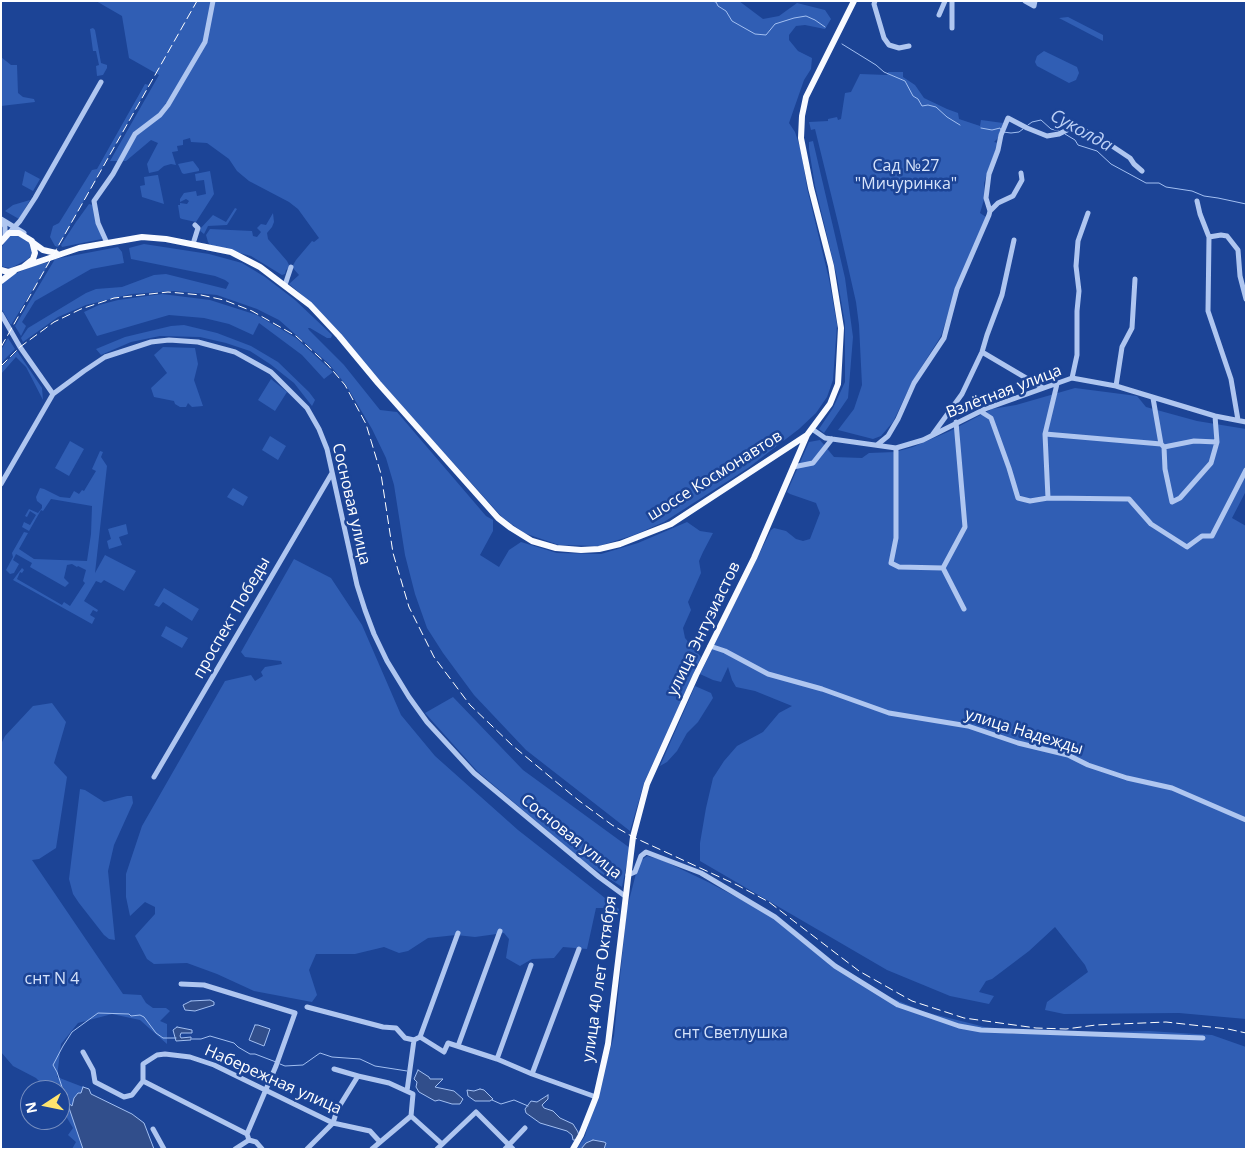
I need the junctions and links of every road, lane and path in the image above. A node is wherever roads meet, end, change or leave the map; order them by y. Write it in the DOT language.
graph roads {
  1 [pos="212,1"];
  2 [pos="854,1"];
  3 [pos="875,1"];
  4 [pos="945,1"];
  5 [pos="952,1"];
  6 [pos="1024,1"];
  7 [pos="1034,3"];
  8 [pos="939,15"];
  9 [pos="952,28"];
  10 [pos="909,46"];
  11 [pos="101,82"];
  12 [pos="1142,171"];
  13 [pos="1021,173"];
  14 [pos="1197,200"];
  15 [pos="990,211"];
  16 [pos="1088,213"];
  17 [pos="21,218"];
  18 [pos="3,221"];
  19 [pos="195,225"];
  20 [pos="14,227"];
  21 [pos="5,237"];
  22 [pos="27,237"];
  23 [pos="1209,237"];
  24 [pos="1014,240"];
  25 [pos="107,243"];
  26 [pos="193,244"];
  27 [pos="63,252"];
  28 [pos="23,267"];
  29 [pos="290,267"];
  30 [pos="1,270"];
  31 [pos="14,270"];
  32 [pos="1135,280"];
  33 [pos="1,281"];
  34 [pos="285,285"];
  35 [pos="1246,299"];
  36 [pos="1,314"];
  37 [pos="982,352"];
  38 [pos="1072,378"];
  39 [pos="1057,384"];
  40 [pos="1116,386"];
  41 [pos="1043,388"];
  42 [pos="54,394"];
  43 [pos="1154,398"];
  44 [pos="980,411"];
  45 [pos="1215,416"];
  46 [pos="1238,420"];
  47 [pos="956,422"];
  48 [pos="1246,422"];
  49 [pos="812,429"];
  50 [pos="932,434"];
  51 [pos="1045,434"];
  52 [pos="807,435"];
  53 [pos="832,439"];
  54 [pos="1217,442"];
  55 [pos="1163,445"];
  56 [pos="877,446"];
  57 [pos="896,448"];
  58 [pos="793,468"];
  59 [pos="1246,470"];
  60 [pos="332,473"];
  61 [pos="1,484"];
  62 [pos="1048,498"];
  63 [pos="943,568"];
  64 [pos="964,609"];
  65 [pos="710,646"];
  66 [pos="154,777"];
  67 [pos="1246,820"];
  68 [pos="633,837"];
  69 [pos="628,876"];
  70 [pos="625,896"];
  71 [pos="500,931"];
  72 [pos="458,933"];
  73 [pos="579,949"];
  74 [pos="531,965"];
  75 [pos="181,984"];
  76 [pos="307,1007"];
  77 [pos="420,1037"];
  78 [pos="1203,1038"];
  79 [pos="414,1040"];
  80 [pos="458,1046"];
  81 [pos="83,1052"];
  82 [pos="497,1059"];
  83 [pos="334,1069"];
  84 [pos="532,1074"];
  85 [pos="358,1076"];
  86 [pos="143,1081"];
  87 [pos="266,1091"];
  88 [pos="407,1091"];
  89 [pos="596,1097"];
  90 [pos="411,1116"];
  91 [pos="333,1123"];
  92 [pos="525,1128"];
  93 [pos="153,1129"];
  94 [pos="247,1134"];
  95 [pos="248,1140"];
  96 [pos="380,1142"];
  97 [pos="442,1144"];
  98 [pos="509,1147"];
  99 [pos="164,1149"];
  100 [pos="235,1149"];
  101 [pos="262,1149"];
  102 [pos="307,1149"];
  103 [pos="372,1149"];
  104 [pos="437,1149"];
  105 [pos="573,1149"];
  1 -- 25 [label="street"];
  2 -- 49 [label="main road, шоссе Космонавтов"];
  3 -- 10 [label="street"];
  4 -- 8 [label="street"];
  5 -- 9 [label="street"];
  6 -- 7 [label="street"];
  11 -- 17 [label="street"];
  12 -- 15 [label="street"];
  13 -- 15 [label="street"];
  14 -- 23 [label="street"];
  15 -- 56 [label="street"];
  16 -- 38 [label="street"];
  17 -- 18 [label="street"];
  17 -- 20 [label="street"];
  17 -- 22 [label="street"];
  18 -- 20 [label="street"];
  18 -- 21 [label="street"];
  19 -- 26 [label="street"];
  20 -- 21 [label="street"];
  20 -- 22 [label="street"];
  21 -- 22 [label="main road, шоссе Космонавтов"];
  22 -- 27 [label="main road, шоссе Космонавтов"];
  22 -- 28 [label="main road"];
  23 -- 35 [label="street"];
  23 -- 46 [label="street"];
  24 -- 37 [label="street"];
  25 -- 26 [label="main road, шоссе Космонавтов"];
  25 -- 27 [label="main road, шоссе Космонавтов"];
  26 -- 34 [label="main road, шоссе Космонавтов"];
  27 -- 28 [label="main road, шоссе Космонавтов"];
  28 -- 31 [label="main road, шоссе Космонавтов"];
  29 -- 34 [label="street"];
  30 -- 31 [label="main road"];
  31 -- 33 [label="main road"];
  32 -- 40 [label="street"];
  34 -- 52 [label="main road, шоссе Космонавтов"];
  36 -- 42 [label="street"];
  37 -- 41 [label="street"];
  37 -- 50 [label="street"];
  38 -- 39 [label="street, Взлётная улица"];
  38 -- 40 [label="street, Взлётная улица"];
  39 -- 41 [label="street, Взлётная улица"];
  39 -- 51 [label="street"];
  40 -- 43 [label="street, Взлётная улица"];
  41 -- 44 [label="street, Взлётная улица"];
  42 -- 60 [label="street, Сосновая улица"];
  42 -- 61 [label="street, Сосновая улица"];
  43 -- 45 [label="street, Взлётная улица"];
  43 -- 55 [label="street"];
  44 -- 47 [label="street, Взлётная улица"];
  44 -- 62 [label="street"];
  45 -- 46 [label="street, Взлётная улица"];
  45 -- 54 [label="street"];
  46 -- 48 [label="street, Взлётная улица"];
  47 -- 50 [label="street, Взлётная улица"];
  47 -- 63 [label="street"];
  49 -- 52 [label="main road, шоссе Космонавтов"];
  49 -- 53 [label="street, Взлётная улица"];
  50 -- 57 [label="street, Взлётная улица"];
  51 -- 55 [label="street"];
  51 -- 62 [label="street"];
  52 -- 58 [label="main road, улица Энтузиастов"];
  53 -- 56 [label="street, Взлётная улица"];
  53 -- 58 [label="street"];
  54 -- 55 [label="street"];
  54 -- 55 [label="street"];
  56 -- 57 [label="street, Взлётная улица"];
  57 -- 63 [label="street"];
  58 -- 65 [label="main road, улица Энтузиастов"];
  59 -- 62 [label="street"];
  60 -- 66 [label="street, проспект Победы"];
  60 -- 70 [label="street, Сосновая улица"];
  63 -- 64 [label="street"];
  65 -- 67 [label="street, улица Надежды"];
  65 -- 68 [label="main road, улица Энтузиастов"];
  68 -- 69 [label="main road, улица 40 лет Октября"];
  69 -- 70 [label="main road, улица 40 лет Октября"];
  69 -- 78 [label="street"];
  70 -- 89 [label="main road, улица 40 лет Октября"];
  71 -- 80 [label="street"];
  72 -- 77 [label="street"];
  73 -- 84 [label="street"];
  74 -- 82 [label="street"];
  75 -- 87 [label="street"];
  76 -- 79 [label="street"];
  77 -- 79 [label="street"];
  77 -- 80 [label="street"];
  79 -- 88 [label="street"];
  80 -- 82 [label="street"];
  81 -- 86 [label="street"];
  82 -- 84 [label="street"];
  83 -- 85 [label="street"];
  84 -- 89 [label="street"];
  85 -- 88 [label="street"];
  85 -- 91 [label="street"];
  86 -- 87 [label="street, Набережная улица"];
  86 -- 94 [label="street"];
  87 -- 91 [label="street, Набережная улица"];
  87 -- 94 [label="street"];
  88 -- 90 [label="street"];
  89 -- 105 [label="main road, улица 40 лет Октября"];
  90 -- 96 [label="street"];
  90 -- 97 [label="street"];
  91 -- 96 [label="street, Набережная улица"];
  91 -- 102 [label="street"];
  92 -- 98 [label="street"];
  93 -- 99 [label="street"];
  94 -- 95 [label="street"];
  95 -- 100 [label="street"];
  95 -- 101 [label="street"];
  96 -- 103 [label="street"];
  97 -- 98 [label="street"];
  97 -- 104 [label="street"];
}
